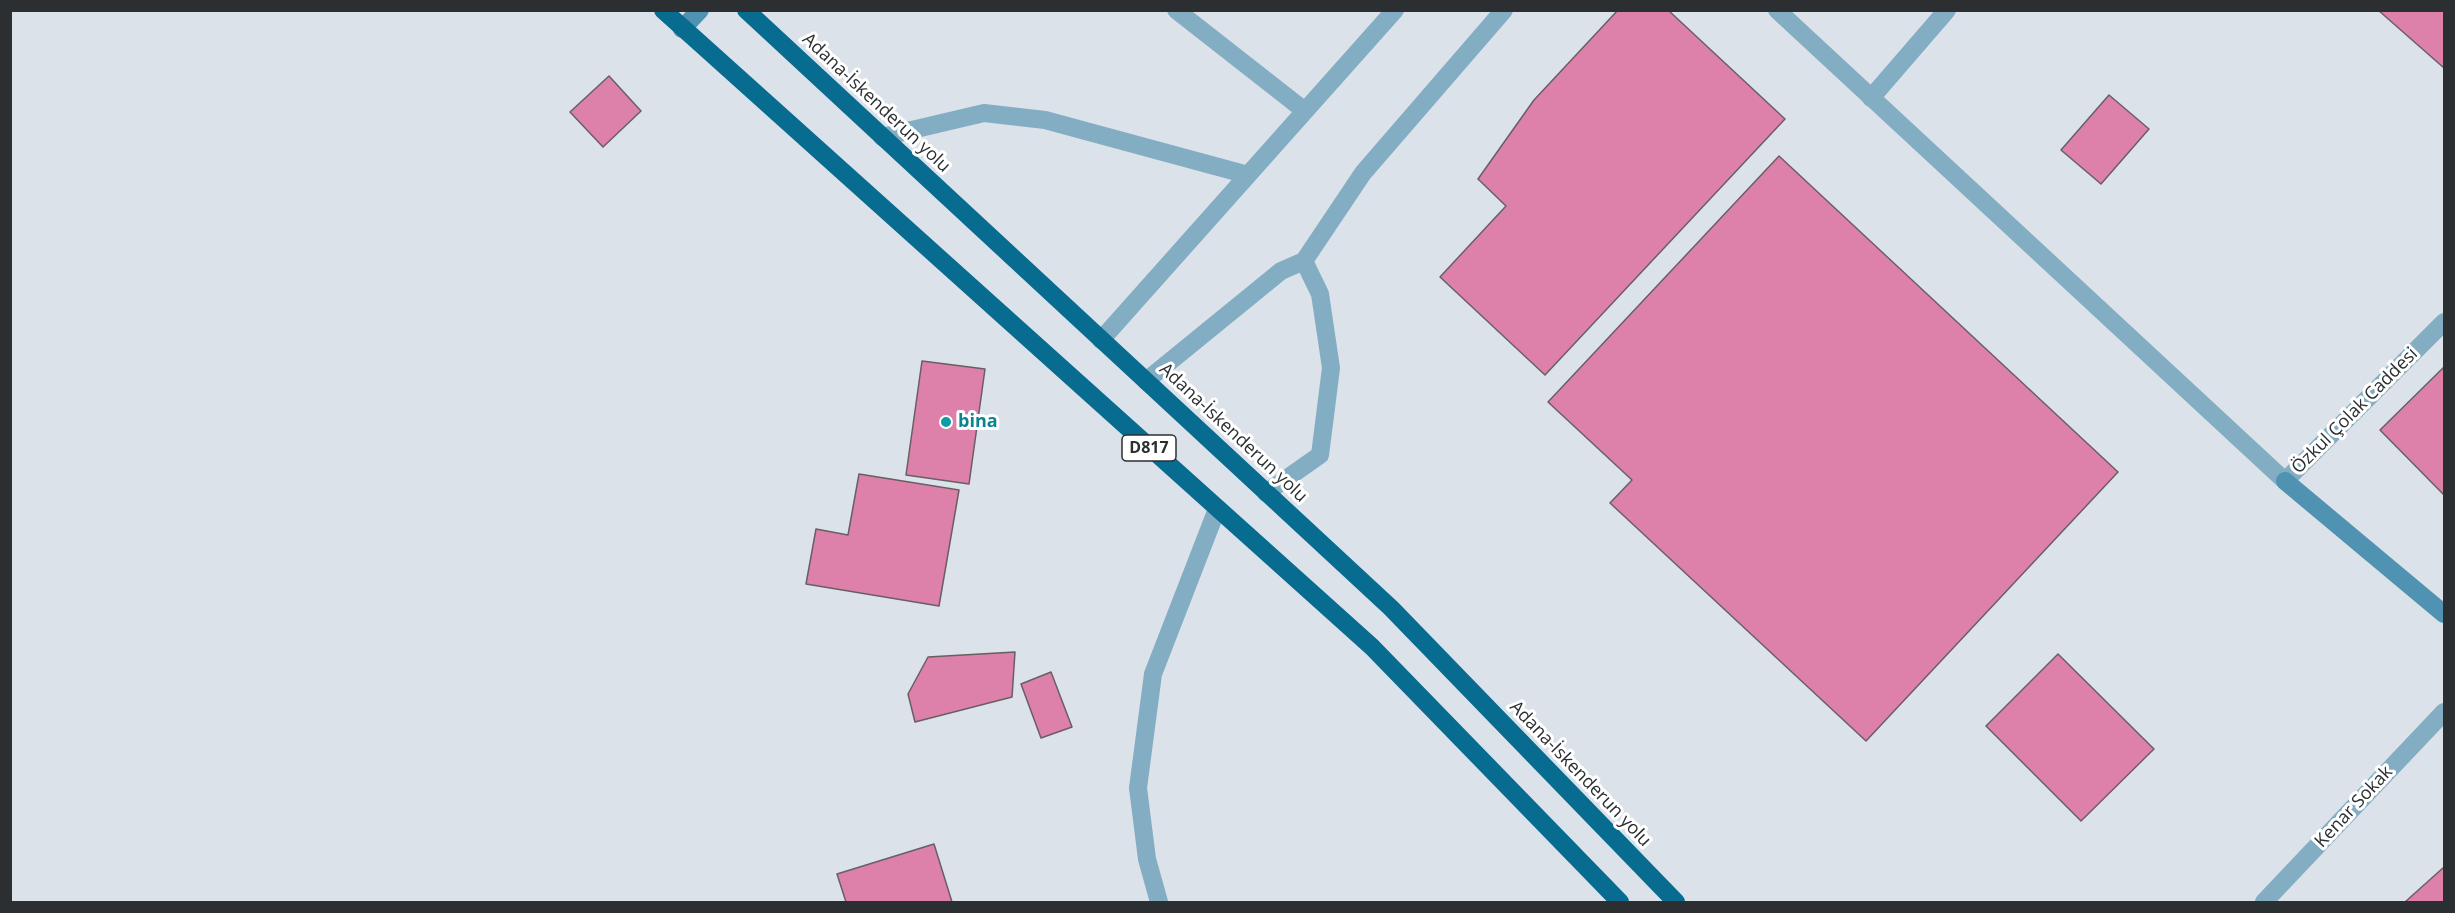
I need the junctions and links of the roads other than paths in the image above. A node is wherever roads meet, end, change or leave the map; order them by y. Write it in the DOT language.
graph roads {
  1 [pos="663,10"];
  2 [pos="700,10"];
  3 [pos="746,10"];
  4 [pos="1176,10"];
  5 [pos="1395,10"];
  6 [pos="1504,10"];
  7 [pos="1777,10"];
  8 [pos="1947,10"];
  9 [pos="682,29"];
  10 [pos="1871,98"];
  11 [pos="1305,111"];
  12 [pos="882,137"];
  13 [pos="1248,175"];
  14 [pos="1304,261"];
  15 [pos="2445,322"];
  16 [pos="1101,340"];
  17 [pos="1146,381"];
  18 [pos="2285,481"];
  19 [pos="1266,493"];
  20 [pos="1217,509"];
  21 [pos="2445,614"];
  22 [pos="2445,712"];
  23 [pos="1159,903"];
  24 [pos="1620,903"];
  25 [pos="1676,903"];
  26 [pos="2264,903"];
  1 -- 9 [label="highway, D817"];
  2 -- 9 [label="street"];
  3 -- 12 [label="highway, Adana-İskenderun yolu / D817"];
  4 -- 11 [label="street"];
  5 -- 11 [label="street"];
  6 -- 14 [label="street"];
  7 -- 10 [label="street"];
  8 -- 10 [label="street"];
  9 -- 20 [label="highway, D817"];
  10 -- 18 [label="street"];
  11 -- 13 [label="street"];
  12 -- 13 [label="street"];
  12 -- 16 [label="highway, Adana-İskenderun yolu / D817"];
  13 -- 16 [label="street"];
  14 -- 17 [label="street"];
  14 -- 19 [label="street"];
  15 -- 18 [label="street, Özkul Çolak Caddesi"];
  16 -- 17 [label="highway, Adana-İskenderun yolu / D817"];
  17 -- 19 [label="highway, Adana-İskenderun yolu / D817"];
  18 -- 21 [label="street, Özkul Çolak Caddesi"];
  19 -- 25 [label="highway, Adana-İskenderun yolu / D817"];
  20 -- 23 [label="street"];
  20 -- 24 [label="highway, D817"];
  22 -- 26 [label="street, Kenar Sokak"];
}
